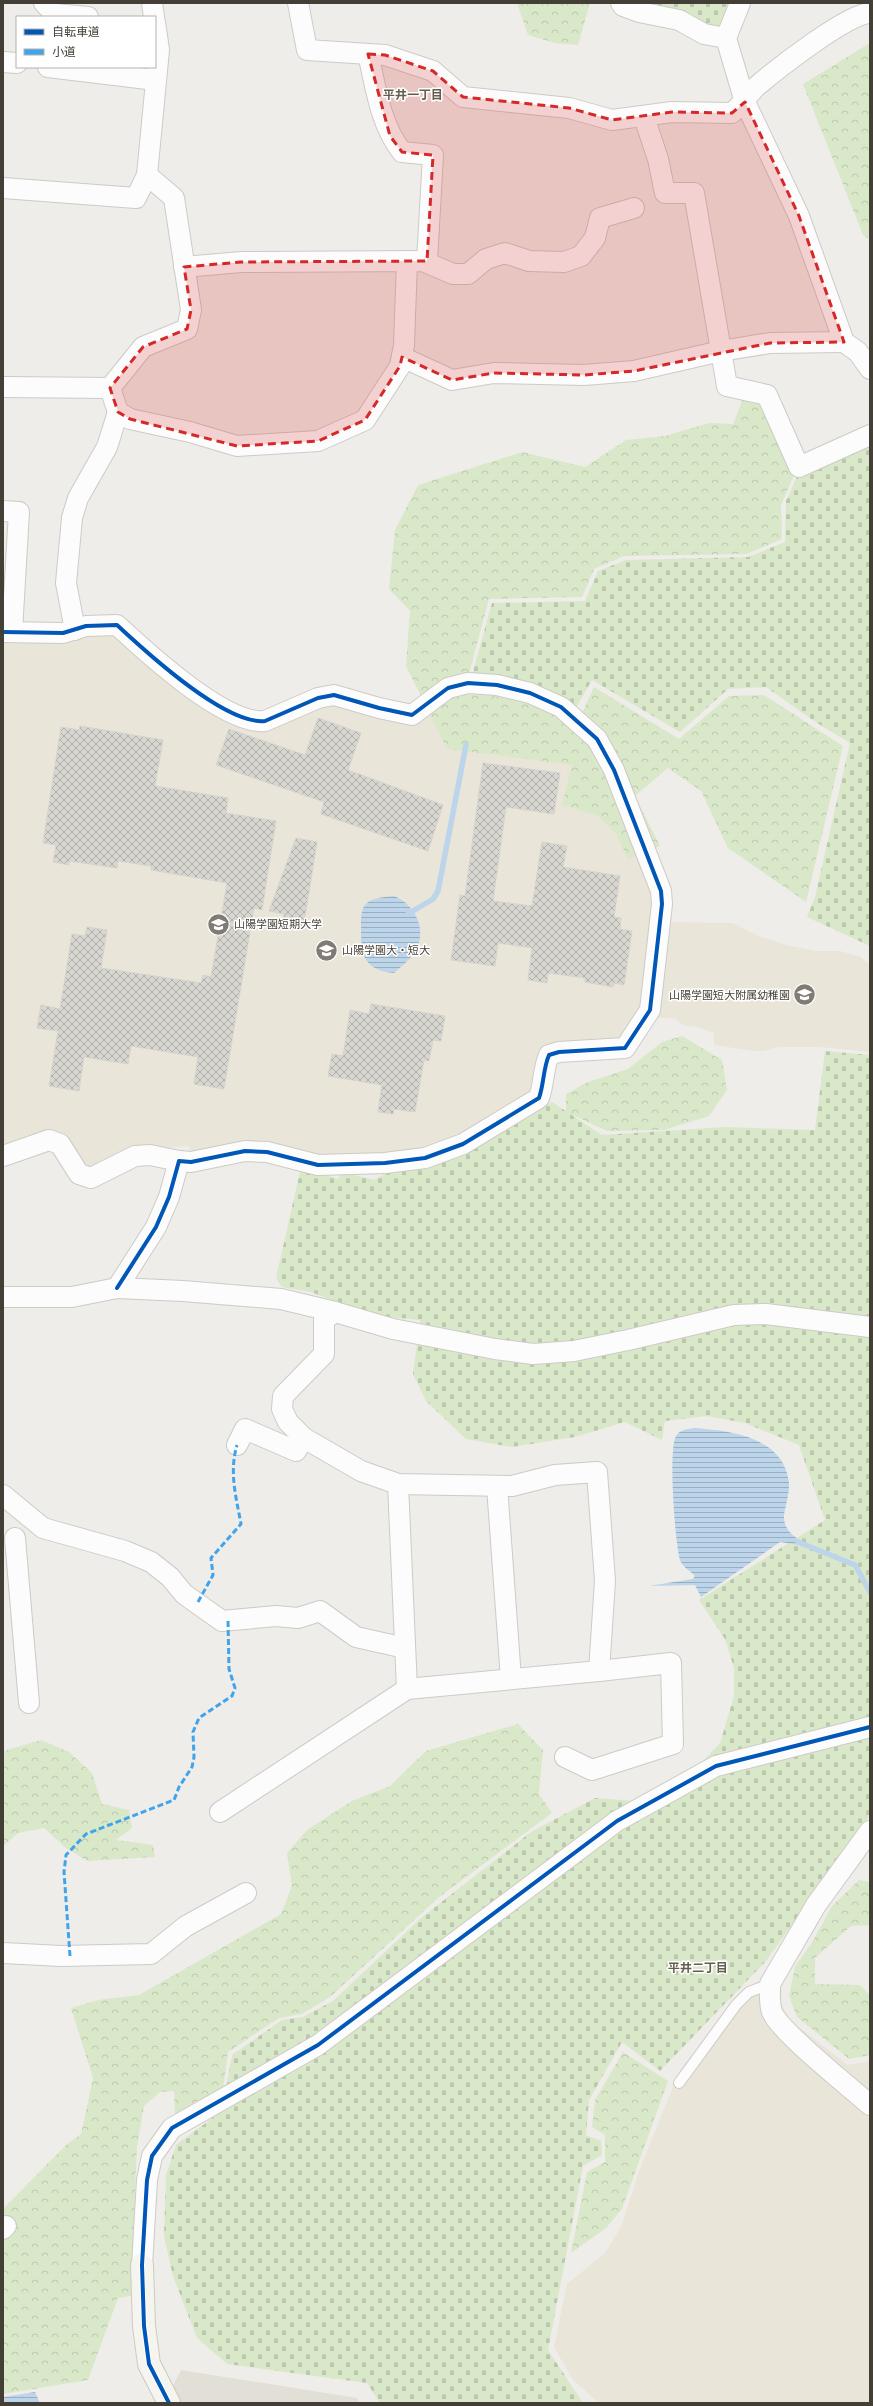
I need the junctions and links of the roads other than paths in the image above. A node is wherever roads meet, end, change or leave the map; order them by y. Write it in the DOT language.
graph roads {
  1 [pos="44,3"];
  2 [pos="152,3"];
  3 [pos="298,3"];
  4 [pos="621,3"];
  5 [pos="740,3"];
  6 [pos="870,13"];
  7 [pos="77,16"];
  8 [pos="154,16"];
  9 [pos="156,30"];
  10 [pos="726,38"];
  11 [pos="368,54"];
  12 [pos="3,62"];
  13 [pos="16,63"];
  14 [pos="56,68"];
  15 [pos="156,80"];
  16 [pos="745,102"];
  17 [pos="644,116"];
  18 [pos="147,175"];
  19 [pos="3,188"];
  20 [pos="634,208"];
  21 [pos="407,261"];
  22 [pos="427,262"];
  23 [pos="184,267"];
  24 [pos="844,342"];
  25 [pos="721,351"];
  26 [pos="402,356"];
  27 [pos="870,369"];
  28 [pos="3,387"];
  29 [pos="110,388"];
  30 [pos="118,412"];
  31 [pos="870,435"];
  32 [pos="3,511"];
  33 [pos="75,630"];
  34 [pos="8,631"];
  35 [pos="3,1156"];
  36 [pos="179,1161"];
  37 [pos="117,1288"];
  38 [pos="3,1297"];
  39 [pos="335,1312"];
  40 [pos="870,1326"];
  41 [pos="304,1438"];
  42 [pos="237,1445"];
  43 [pos="398,1484"];
  44 [pos="497,1486"];
  45 [pos="3,1495"];
  46 [pos="57,1532"];
  47 [pos="9,1538"];
  48 [pos="405,1648"];
  49 [pos="599,1671"];
  50 [pos="511,1679"];
  51 [pos="408,1689"];
  52 [pos="29,1703"];
  53 [pos="870,1728"];
  54 [pos="565,1757"];
  55 [pos="220,1812"];
  56 [pos="870,1831"];
  57 [pos="246,1893"];
  58 [pos="3,1953"];
  59 [pos="770,1984"];
  60 [pos="679,2082"];
  61 [pos="870,2105"];
  62 [pos="142,2266"];
  63 [pos="169,2403"];
  1 -- 7 [label="street"];
  2 -- 8 [label="street"];
  3 -- 11 [label="street"];
  4 -- 10 [label="street"];
  5 -- 10 [label="street"];
  6 -- 16 [label="street"];
  9 -- 15 [label="street"];
  10 -- 16 [label="street"];
  11 -- 17 [label="street"];
  11 -- 22 [label="street"];
  12 -- 13 [label="street"];
  14 -- 15 [label="street"];
  15 -- 18 [label="street"];
  16 -- 17 [label="street"];
  16 -- 24 [label="street"];
  17 -- 25 [label="street"];
  18 -- 19 [label="street"];
  18 -- 23 [label="street"];
  20 -- 22 [label="street"];
  21 -- 22 [label="street"];
  21 -- 23 [label="street"];
  21 -- 26 [label="street"];
  23 -- 29 [label="street"];
  24 -- 25 [label="street"];
  24 -- 27 [label="street"];
  25 -- 26 [label="street"];
  25 -- 31 [label="street"];
  26 -- 30 [label="street"];
  28 -- 29 [label="street"];
  29 -- 30 [label="street"];
  30 -- 33 [label="street"];
  32 -- 34 [label="street"];
  33 -- 34 [label="street"];
  33 -- 36 [label="street"];
  35 -- 36 [label="street"];
  36 -- 37 [label="street"];
  37 -- 38 [label="street"];
  37 -- 39 [label="street"];
  39 -- 40 [label="street"];
  39 -- 41 [label="street"];
  41 -- 42 [label="street"];
  41 -- 43 [label="street"];
  43 -- 44 [label="street"];
  43 -- 48 [label="street"];
  44 -- 49 [label="street"];
  44 -- 50 [label="street"];
  45 -- 46 [label="street"];
  46 -- 47 [label="street"];
  46 -- 48 [label="street"];
  47 -- 52 [label="street"];
  48 -- 51 [label="street"];
  49 -- 50 [label="street"];
  49 -- 54 [label="street"];
  50 -- 51 [label="street"];
  51 -- 55 [label="street"];
  53 -- 62 [label="street"];
  56 -- 59 [label="street"];
  57 -- 58 [label="street"];
  59 -- 60 [label="lane"];
  59 -- 61 [label="street"];
  62 -- 63 [label="street"];
}
